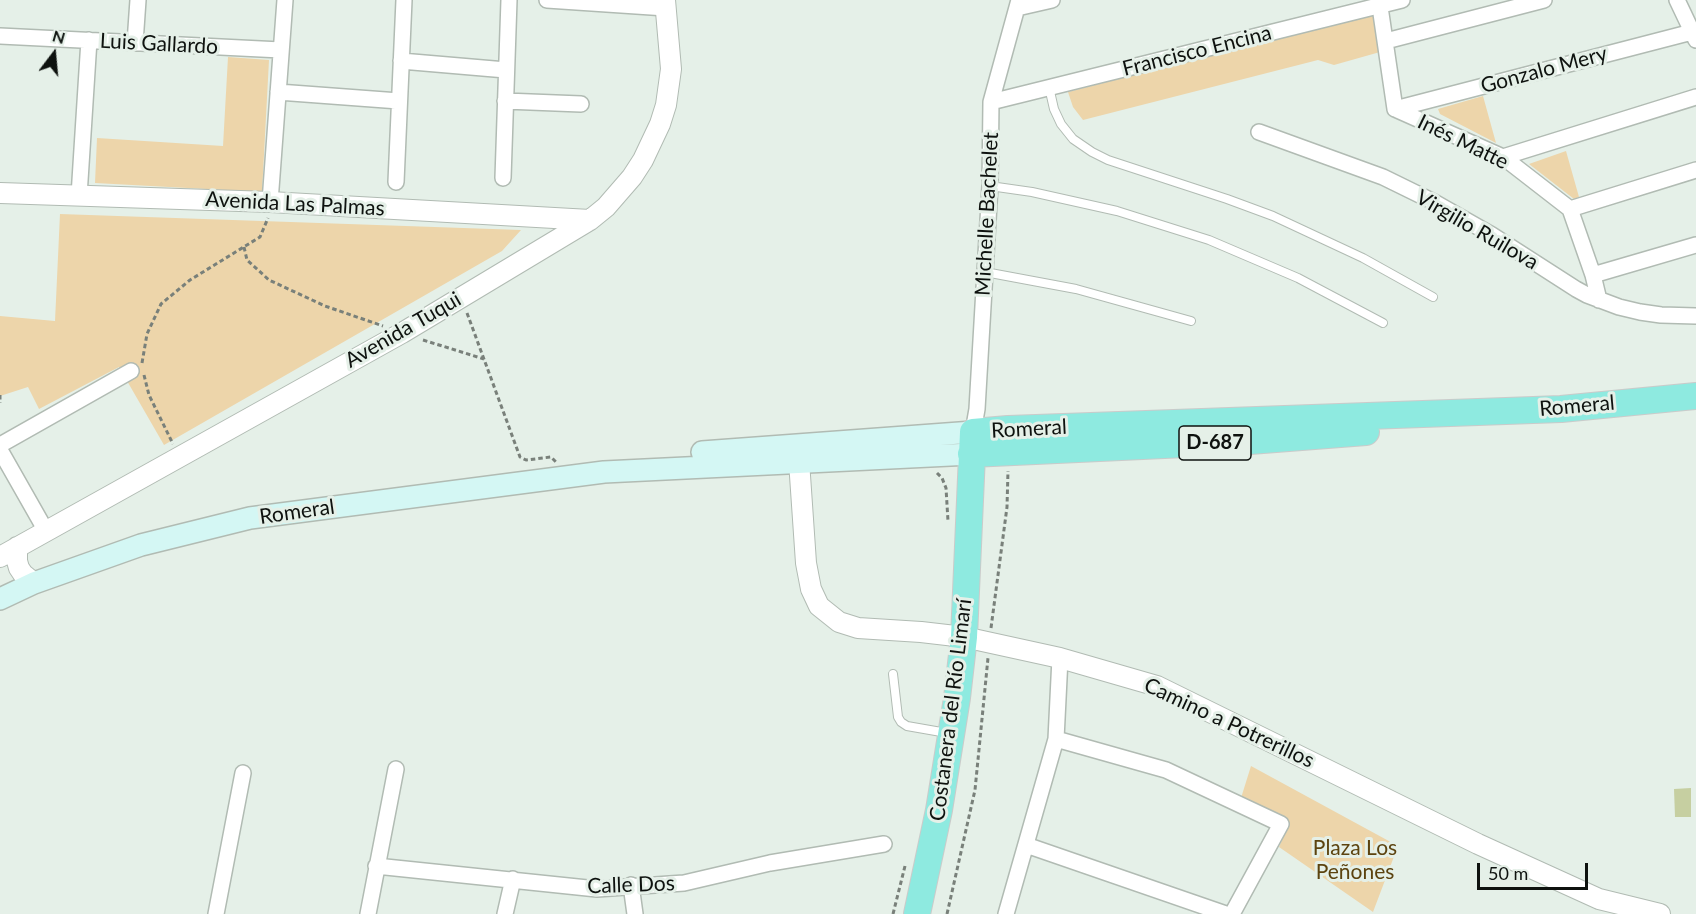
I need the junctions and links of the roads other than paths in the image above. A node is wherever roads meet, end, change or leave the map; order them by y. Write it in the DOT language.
graph roads {
  1 [pos="138,0"];
  2 [pos="285,0"];
  3 [pos="404,0"];
  4 [pos="509,0"];
  5 [pos="547,0"];
  6 [pos="1052,0"];
  7 [pos="1402,0"];
  8 [pos="1544,0"];
  9 [pos="1677,0"];
  10 [pos="1380,3"];
  11 [pos="666,4"];
  12 [pos="1018,4"];
  13 [pos="0,36"];
  14 [pos="1694,36"];
  15 [pos="89,40"];
  16 [pos="1386,41"];
  17 [pos="135,43"];
  18 [pos="281,50"];
  19 [pos="401,62"];
  20 [pos="506,70"];
  21 [pos="1049,87"];
  22 [pos="278,92"];
  23 [pos="1696,97"];
  24 [pos="399,101"];
  25 [pos="505,102"];
  26 [pos="991,102"];
  27 [pos="581,104"];
  28 [pos="1395,109"];
  29 [pos="1259,132"];
  30 [pos="1503,157"];
  31 [pos="1696,170"];
  32 [pos="503,178"];
  33 [pos="396,182"];
  34 [pos="990,186"];
  35 [pos="0,193"];
  36 [pos="79,196"];
  37 [pos="270,202"];
  38 [pos="1570,209"];
  39 [pos="590,220"];
  40 [pos="1696,244"];
  41 [pos="985,272"];
  42 [pos="1593,275"];
  43 [pos="1433,297"];
  44 [pos="1599,300"];
  45 [pos="1696,316"];
  46 [pos="1191,321"];
  47 [pos="1383,323"];
  48 [pos="131,371"];
  49 [pos="1696,396"];
  50 [pos="1457,414"];
  51 [pos="972,443"];
  52 [pos="0,445"];
  53 [pos="0,450"];
  54 [pos="799,461"];
  55 [pos="604,472"];
  56 [pos="46,531"];
  57 [pos="8,552"];
  58 [pos="34,583"];
  59 [pos="0,599"];
  60 [pos="964,637"];
  61 [pos="1060,658"];
  62 [pos="893,674"];
  63 [pos="951,734"];
  64 [pos="1056,740"];
  65 [pos="396,769"];
  66 [pos="243,773"];
  67 [pos="884,844"];
  68 [pos="1026,845"];
  69 [pos="376,866"];
  70 [pos="513,879"];
  71 [pos="631,885"];
  72 [pos="216,914"];
  73 [pos="368,914"];
  74 [pos="505,914"];
  75 [pos="635,914"];
  76 [pos="916,914"];
  77 [pos="1006,914"];
  78 [pos="1226,914"];
  79 [pos="1232,914"];
  80 [pos="1660,914"];
  1 -- 17 [label="street"];
  2 -- 18 [label="street"];
  3 -- 19 [label="street"];
  4 -- 20 [label="street"];
  5 -- 11 [label="street"];
  6 -- 12 [label="street"];
  7 -- 10 [label="street, Francisco Encina"];
  8 -- 16 [label="street"];
  9 -- 14 [label="street"];
  10 -- 16 [label="street, Inés Matte"];
  10 -- 21 [label="street, Francisco Encina"];
  11 -- 39 [label="street, Avenida Tuqui"];
  12 -- 26 [label="street, Michelle Bachelet"];
  13 -- 15 [label="street, Luis Gallardo"];
  14 -- 28 [label="street, Gonzalo Mery"];
  15 -- 17 [label="street, Luis Gallardo"];
  15 -- 36 [label="street"];
  16 -- 28 [label="street, Inés Matte"];
  17 -- 18 [label="street, Luis Gallardo"];
  18 -- 22 [label="street"];
  19 -- 20 [label="street"];
  19 -- 24 [label="street"];
  20 -- 25 [label="street"];
  21 -- 26 [label="street, Francisco Encina"];
  21 -- 43 [label="lane"];
  22 -- 24 [label="street"];
  22 -- 37 [label="street"];
  23 -- 30 [label="street"];
  24 -- 33 [label="street"];
  25 -- 27 [label="street"];
  25 -- 32 [label="street"];
  26 -- 34 [label="street, Michelle Bachelet"];
  28 -- 30 [label="street, Inés Matte"];
  29 -- 44 [label="street, Virgilio Ruilova"];
  30 -- 38 [label="street, Inés Matte"];
  31 -- 38 [label="street"];
  34 -- 41 [label="street, Michelle Bachelet"];
  34 -- 47 [label="lane"];
  35 -- 36 [label="street, Avenida Las Palmas"];
  36 -- 37 [label="street, Avenida Las Palmas"];
  37 -- 39 [label="street, Avenida Las Palmas"];
  38 -- 42 [label="street"];
  39 -- 56 [label="street, Avenida Tuqui"];
  40 -- 42 [label="street"];
  41 -- 46 [label="lane"];
  41 -- 51 [label="street, Michelle Bachelet"];
  42 -- 44 [label="street"];
  44 -- 45 [label="street, Virgilio Ruilova"];
  48 -- 52 [label="street"];
  49 -- 50 [label="highway, Romeral / D-687"];
  50 -- 51 [label="highway, Romeral / D-687"];
  50 -- 51 [label="highway, Romeral / D-687"];
  51 -- 54 [label="main road, Romeral"];
  51 -- 55 [label="main road, Romeral"];
  51 -- 60 [label="highway, Costanera del Río Limarí"];
  53 -- 56 [label="street"];
  54 -- 55 [label="main road, Romeral"];
  54 -- 60 [label="street, Camino a Potrerillos"];
  55 -- 58 [label="main road, Romeral"];
  56 -- 57 [label="street, Avenida Tuqui"];
  57 -- 58 [label="street"];
  58 -- 59 [label="main road, Romeral"];
  60 -- 61 [label="street, Camino a Potrerillos"];
  60 -- 63 [label="highway, Costanera del Río Limarí"];
  61 -- 64 [label="street"];
  61 -- 80 [label="street, Camino a Potrerillos"];
  62 -- 63 [label="lane"];
  63 -- 76 [label="highway, Costanera del Río Limarí"];
  64 -- 68 [label="street"];
  64 -- 79 [label="street"];
  65 -- 69 [label="street"];
  66 -- 72 [label="street"];
  67 -- 71 [label="street, Calle Dos"];
  68 -- 77 [label="street"];
  68 -- 78 [label="street"];
  69 -- 70 [label="street, Calle Dos"];
  69 -- 73 [label="street"];
  70 -- 71 [label="street, Calle Dos"];
  70 -- 74 [label="street"];
  71 -- 75 [label="street"];
}
